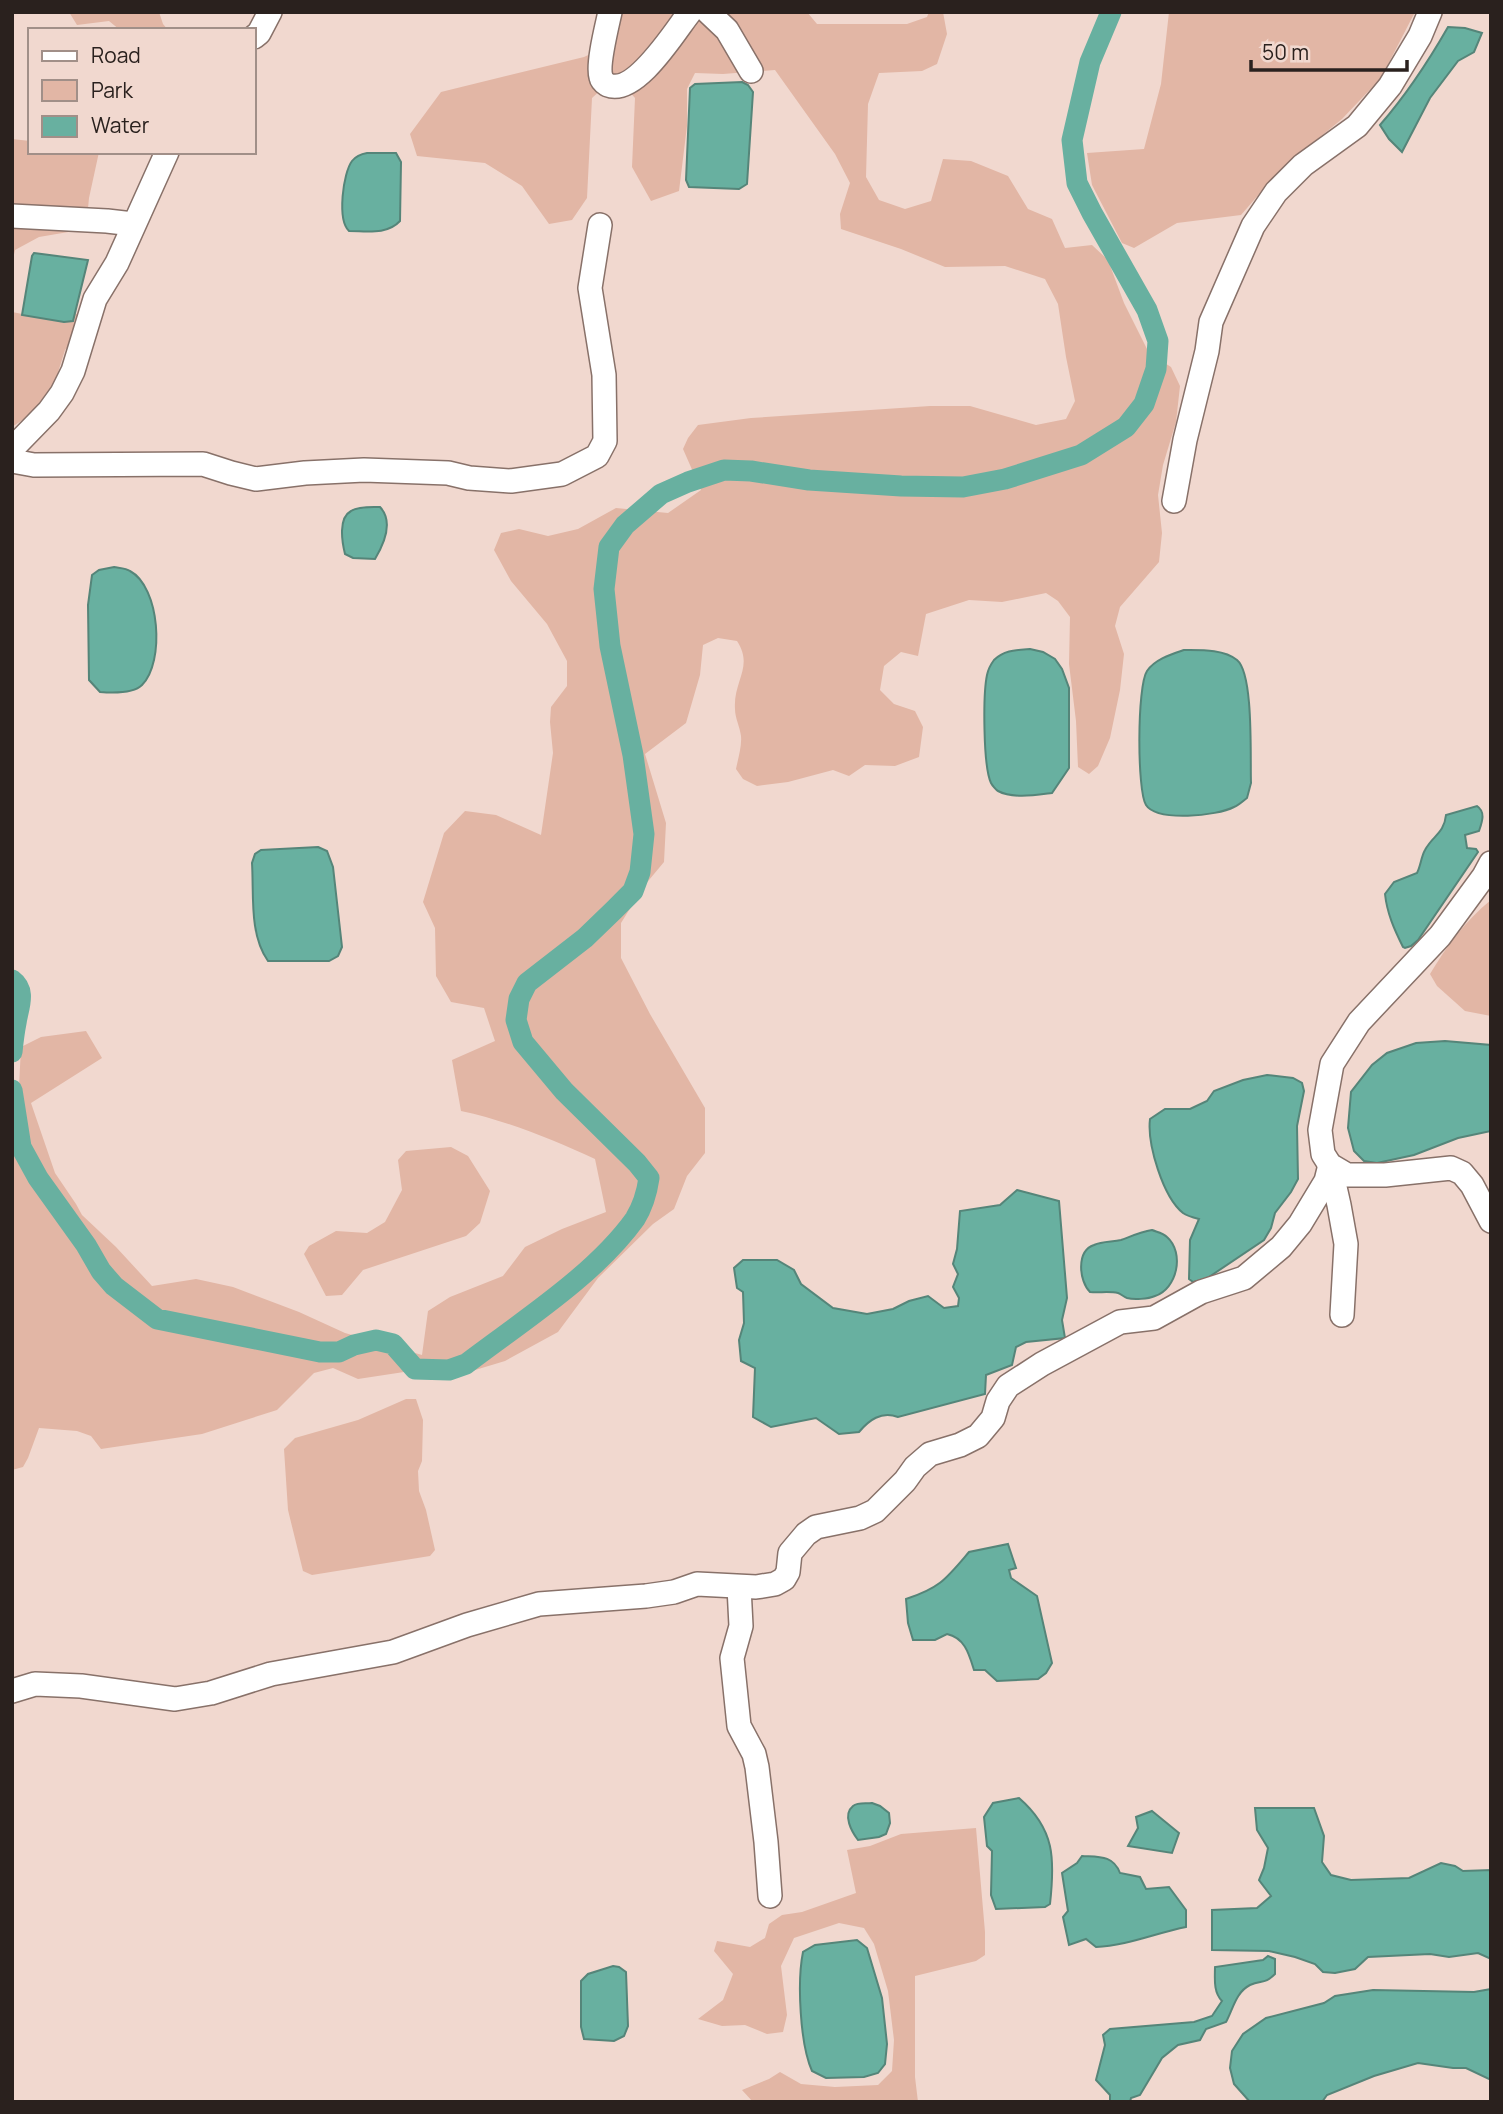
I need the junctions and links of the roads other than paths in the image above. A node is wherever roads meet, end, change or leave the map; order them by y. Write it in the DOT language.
graph roads {
  1 [pos="270,12"];
  2 [pos="610,12"];
  3 [pos="690,12"];
  4 [pos="708,12"];
  5 [pos="1430,12"];
  6 [pos="256,35"];
  7 [pos="751,71"];
  8 [pos="166,154"];
  9 [pos="12,216"];
  10 [pos="133,224"];
  11 [pos="600,225"];
  12 [pos="12,449"];
  13 [pos="12,461"];
  14 [pos="1174,501"];
  15 [pos="1491,863"];
  16 [pos="1330,1165"];
  17 [pos="1491,1222"];
  18 [pos="1342,1315"];
  19 [pos="739,1587"];
  20 [pos="12,1691"];
  21 [pos="770,1896"];
  1 -- 6 [label="street"];
  2 -- 3 [label="street"];
  4 -- 7 [label="street"];
  5 -- 14 [label="street"];
  8 -- 10 [label="street"];
  9 -- 10 [label="street"];
  10 -- 12 [label="street"];
  11 -- 13 [label="street"];
  15 -- 16 [label="street"];
  16 -- 17 [label="street"];
  16 -- 18 [label="street"];
  16 -- 19 [label="street"];
  19 -- 20 [label="street"];
  19 -- 21 [label="street"];
}
